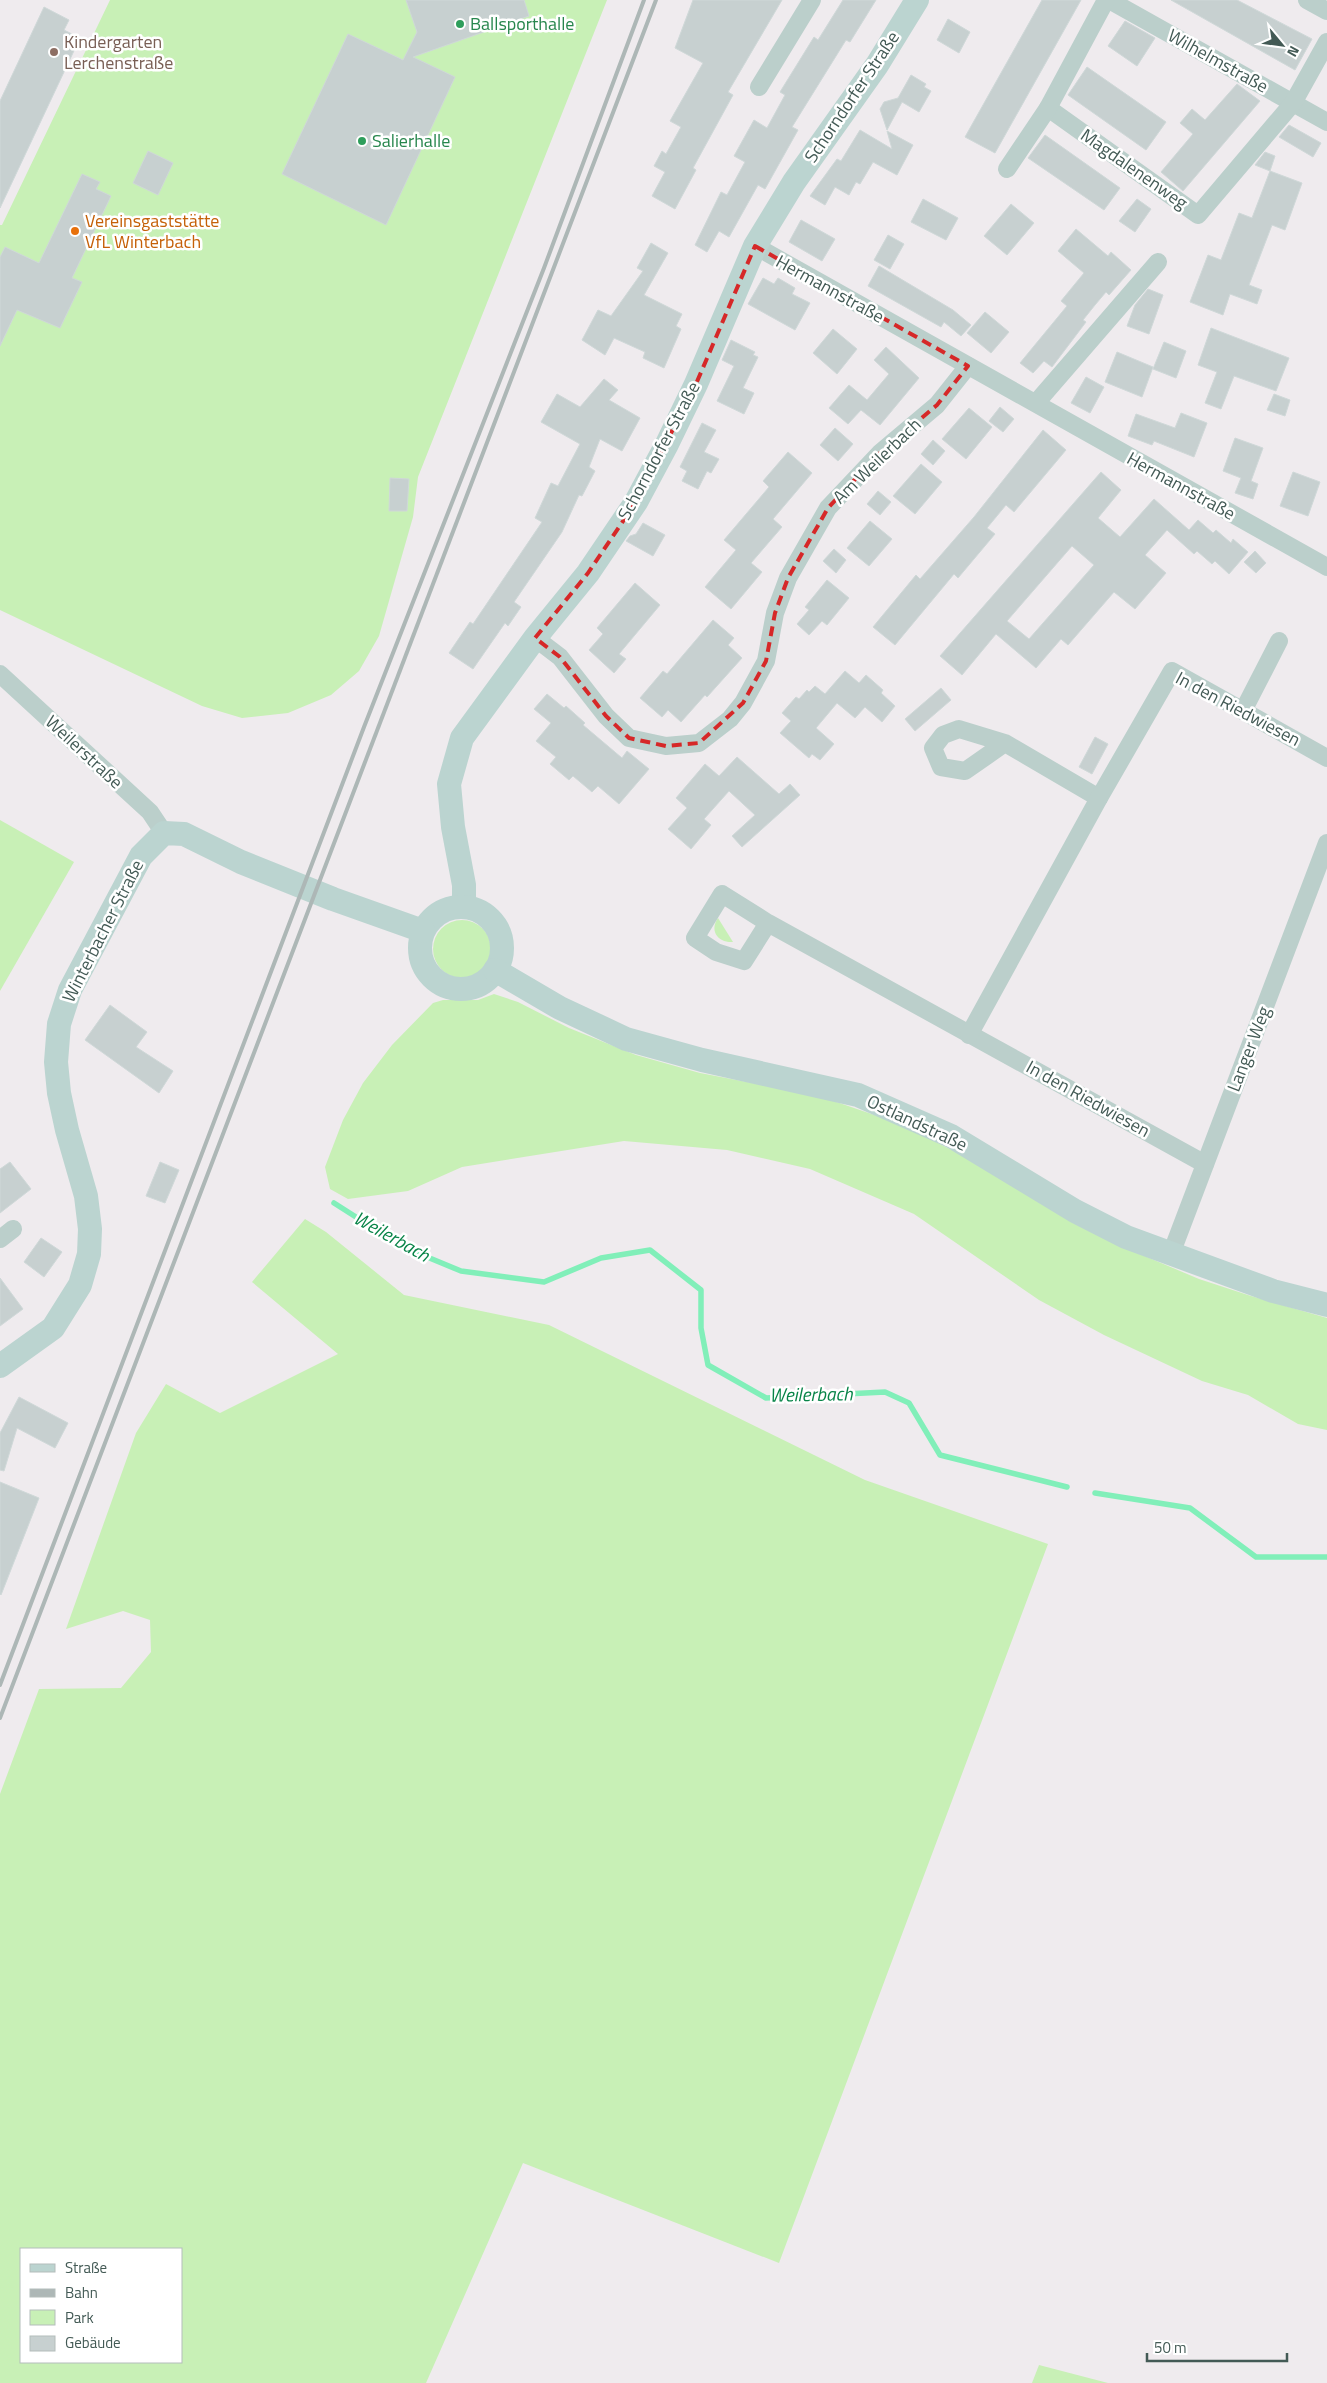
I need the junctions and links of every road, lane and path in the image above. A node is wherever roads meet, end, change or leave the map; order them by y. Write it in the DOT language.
graph roads {
  1 [pos="812,0"];
  2 [pos="916,0"];
  3 [pos="1108,0"];
  4 [pos="1307,0"];
  5 [pos="1327,11"];
  6 [pos="1327,42"];
  7 [pos="759,87"];
  8 [pos="1293,104"];
  9 [pos="1048,108"];
  10 [pos="1327,122"];
  11 [pos="1007,169"];
  12 [pos="755,246"];
  13 [pos="1158,262"];
  14 [pos="968,366"];
  15 [pos="1036,403"];
  16 [pos="1327,566"];
  17 [pos="536,638"];
  18 [pos="1279,641"];
  19 [pos="0,674"];
  20 [pos="1243,711"];
  21 [pos="1004,743"];
  22 [pos="1327,758"];
  23 [pos="1099,798"];
  24 [pos="164,833"];
  25 [pos="1327,843"];
  26 [pos="464,907"];
  27 [pos="768,923"];
  28 [pos="423,931"];
  29 [pos="496,970"];
  30 [pos="970,1035"];
  31 [pos="1205,1164"];
  32 [pos="1171,1254"];
  33 [pos="1327,1305"];
  34 [pos="0,1366"];
  1 -- 7 [label="street"];
  2 -- 12 [label="street, Schorndorfer Straße"];
  3 -- 8 [label="street, Wilhelmstraße"];
  3 -- 9 [label="street"];
  4 -- 5 [label="street"];
  6 -- 8 [label="street"];
  8 -- 9 [label="street, Magdalenenweg"];
  8 -- 10 [label="street, Wilhelmstraße"];
  9 -- 11 [label="street"];
  12 -- 14 [label="street, Hermannstraße"];
  12 -- 17 [label="street, Schorndorfer Straße"];
  13 -- 15 [label="street"];
  14 -- 15 [label="street, Hermannstraße"];
  14 -- 17 [label="street, Am Weilerbach"];
  15 -- 16 [label="street, Hermannstraße"];
  17 -- 26 [label="street, Schorndorfer Straße"];
  18 -- 20 [label="street"];
  19 -- 24 [label="street, Weilerstraße"];
  20 -- 22 [label="street, In den Riedwiesen"];
  20 -- 23 [label="street, In den Riedwiesen"];
  21 -- 23 [label="street"];
  23 -- 30 [label="street, In den Riedwiesen"];
  24 -- 28 [label="street"];
  24 -- 34 [label="street, Winterbacher Straße"];
  25 -- 31 [label="street, Langer Weg"];
  26 -- 28 [label="street"];
  26 -- 29 [label="street"];
  27 -- 30 [label="street, In den Riedwiesen"];
  28 -- 29 [label="street"];
  29 -- 32 [label="street, Ostlandstraße"];
  30 -- 31 [label="street, In den Riedwiesen"];
  31 -- 32 [label="street, Langer Weg"];
  32 -- 33 [label="street, Ostlandstraße"];
}
